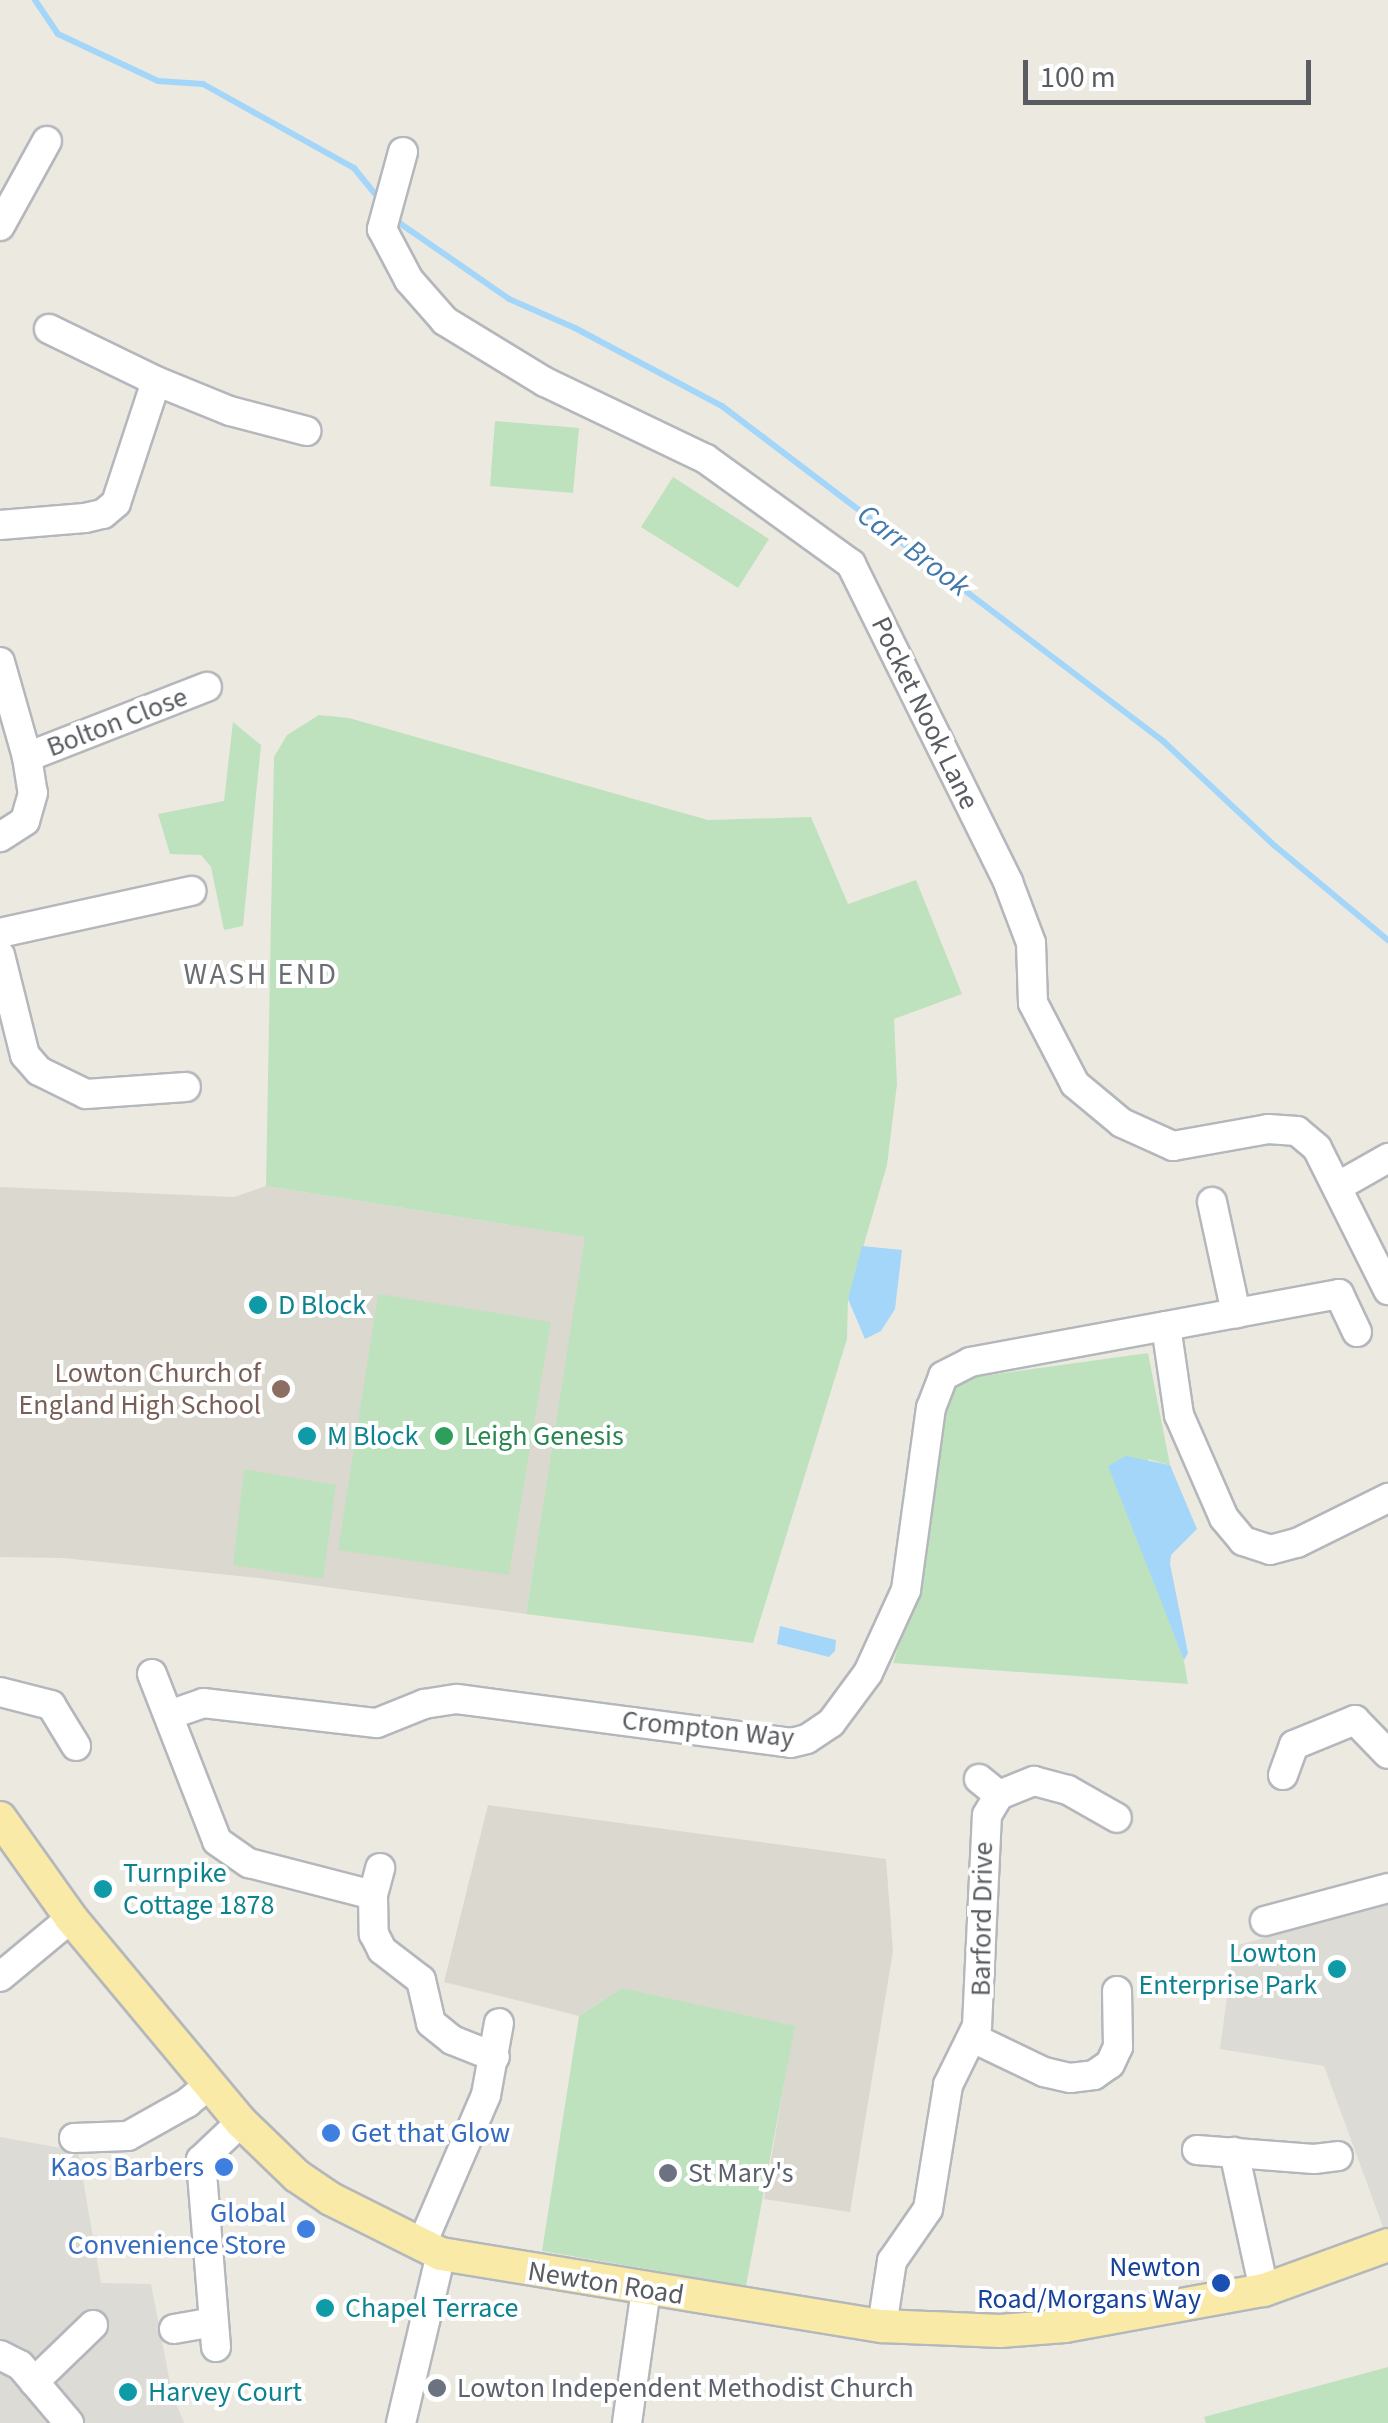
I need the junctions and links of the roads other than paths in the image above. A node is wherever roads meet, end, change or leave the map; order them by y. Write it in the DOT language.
graph roads {
  1 [pos="47,142"];
  2 [pos="403,152"];
  3 [pos="0,226"];
  4 [pos="49,329"];
  5 [pos="156,381"];
  6 [pos="306,430"];
  7 [pos="0,524"];
  8 [pos="0,662"];
  9 [pos="207,687"];
  10 [pos="27,757"];
  11 [pos="0,838"];
  12 [pos="196,889"];
  13 [pos="0,933"];
  14 [pos="0,955"];
  15 [pos="196,1088"];
  16 [pos="1388,1158"];
  17 [pos="1337,1187"];
  18 [pos="1212,1202"];
  19 [pos="1388,1290"];
  20 [pos="1236,1313"];
  21 [pos="1166,1326"];
  22 [pos="1356,1332"];
  23 [pos="1388,1498"];
  24 [pos="152,1674"];
  25 [pos="0,1692"];
  26 [pos="169,1715"];
  27 [pos="76,1746"];
  28 [pos="1388,1754"];
  29 [pos="1283,1775"];
  30 [pos="0,1818"];
  31 [pos="1117,1818"];
  32 [pos="1388,1888"];
  33 [pos="71,1918"];
  34 [pos="1265,1921"];
  35 [pos="0,1977"];
  36 [pos="1117,1990"];
  37 [pos="500,2024"];
  38 [pos="973,2038"];
  39 [pos="495,2057"];
  40 [pos="210,2084"];
  41 [pos="242,2122"];
  42 [pos="74,2138"];
  43 [pos="1197,2150"];
  44 [pos="1234,2152"];
  45 [pos="1338,2156"];
  46 [pos="1388,2245"];
  47 [pos="431,2250"];
  48 [pos="646,2290"];
  49 [pos="1264,2290"];
  50 [pos="93,2324"];
  51 [pos="882,2326"];
  52 [pos="174,2329"];
  53 [pos="0,2355"];
  54 [pos="34,2382"];
  55 [pos="68,2423"];
  56 [pos="401,2423"];
  57 [pos="626,2423"];
  1 -- 3 [label="street"];
  2 -- 17 [label="street, Pocket Nook Lane"];
  4 -- 5 [label="street"];
  5 -- 6 [label="street"];
  5 -- 7 [label="street"];
  8 -- 10 [label="street"];
  9 -- 10 [label="street, Bolton Close"];
  10 -- 11 [label="street"];
  12 -- 13 [label="street"];
  14 -- 15 [label="street"];
  16 -- 17 [label="street"];
  17 -- 19 [label="street, Pocket Nook Lane"];
  18 -- 20 [label="street"];
  20 -- 21 [label="street, Crompton Way"];
  20 -- 22 [label="street, Crompton Way"];
  21 -- 23 [label="street"];
  21 -- 26 [label="street, Crompton Way"];
  24 -- 26 [label="street"];
  25 -- 27 [label="street"];
  26 -- 39 [label="street"];
  28 -- 29 [label="street"];
  30 -- 33 [label="main road, Newton Road"];
  31 -- 38 [label="street, Barford Drive"];
  32 -- 34 [label="street"];
  33 -- 35 [label="street"];
  33 -- 40 [label="main road, Newton Road"];
  36 -- 38 [label="street"];
  37 -- 39 [label="street"];
  38 -- 51 [label="street, Barford Drive"];
  39 -- 47 [label="street"];
  40 -- 41 [label="main road, Newton Road"];
  40 -- 42 [label="street"];
  41 -- 47 [label="main road, Newton Road"];
  41 -- 52 [label="street"];
  43 -- 44 [label="street"];
  44 -- 45 [label="street"];
  44 -- 49 [label="street"];
  46 -- 49 [label="main road, Newton Road"];
  47 -- 48 [label="main road, Newton Road"];
  47 -- 56 [label="street"];
  48 -- 51 [label="main road, Newton Road"];
  48 -- 57 [label="street"];
  49 -- 51 [label="main road, Newton Road"];
  50 -- 54 [label="street"];
  53 -- 54 [label="street"];
  54 -- 55 [label="street"];
}
